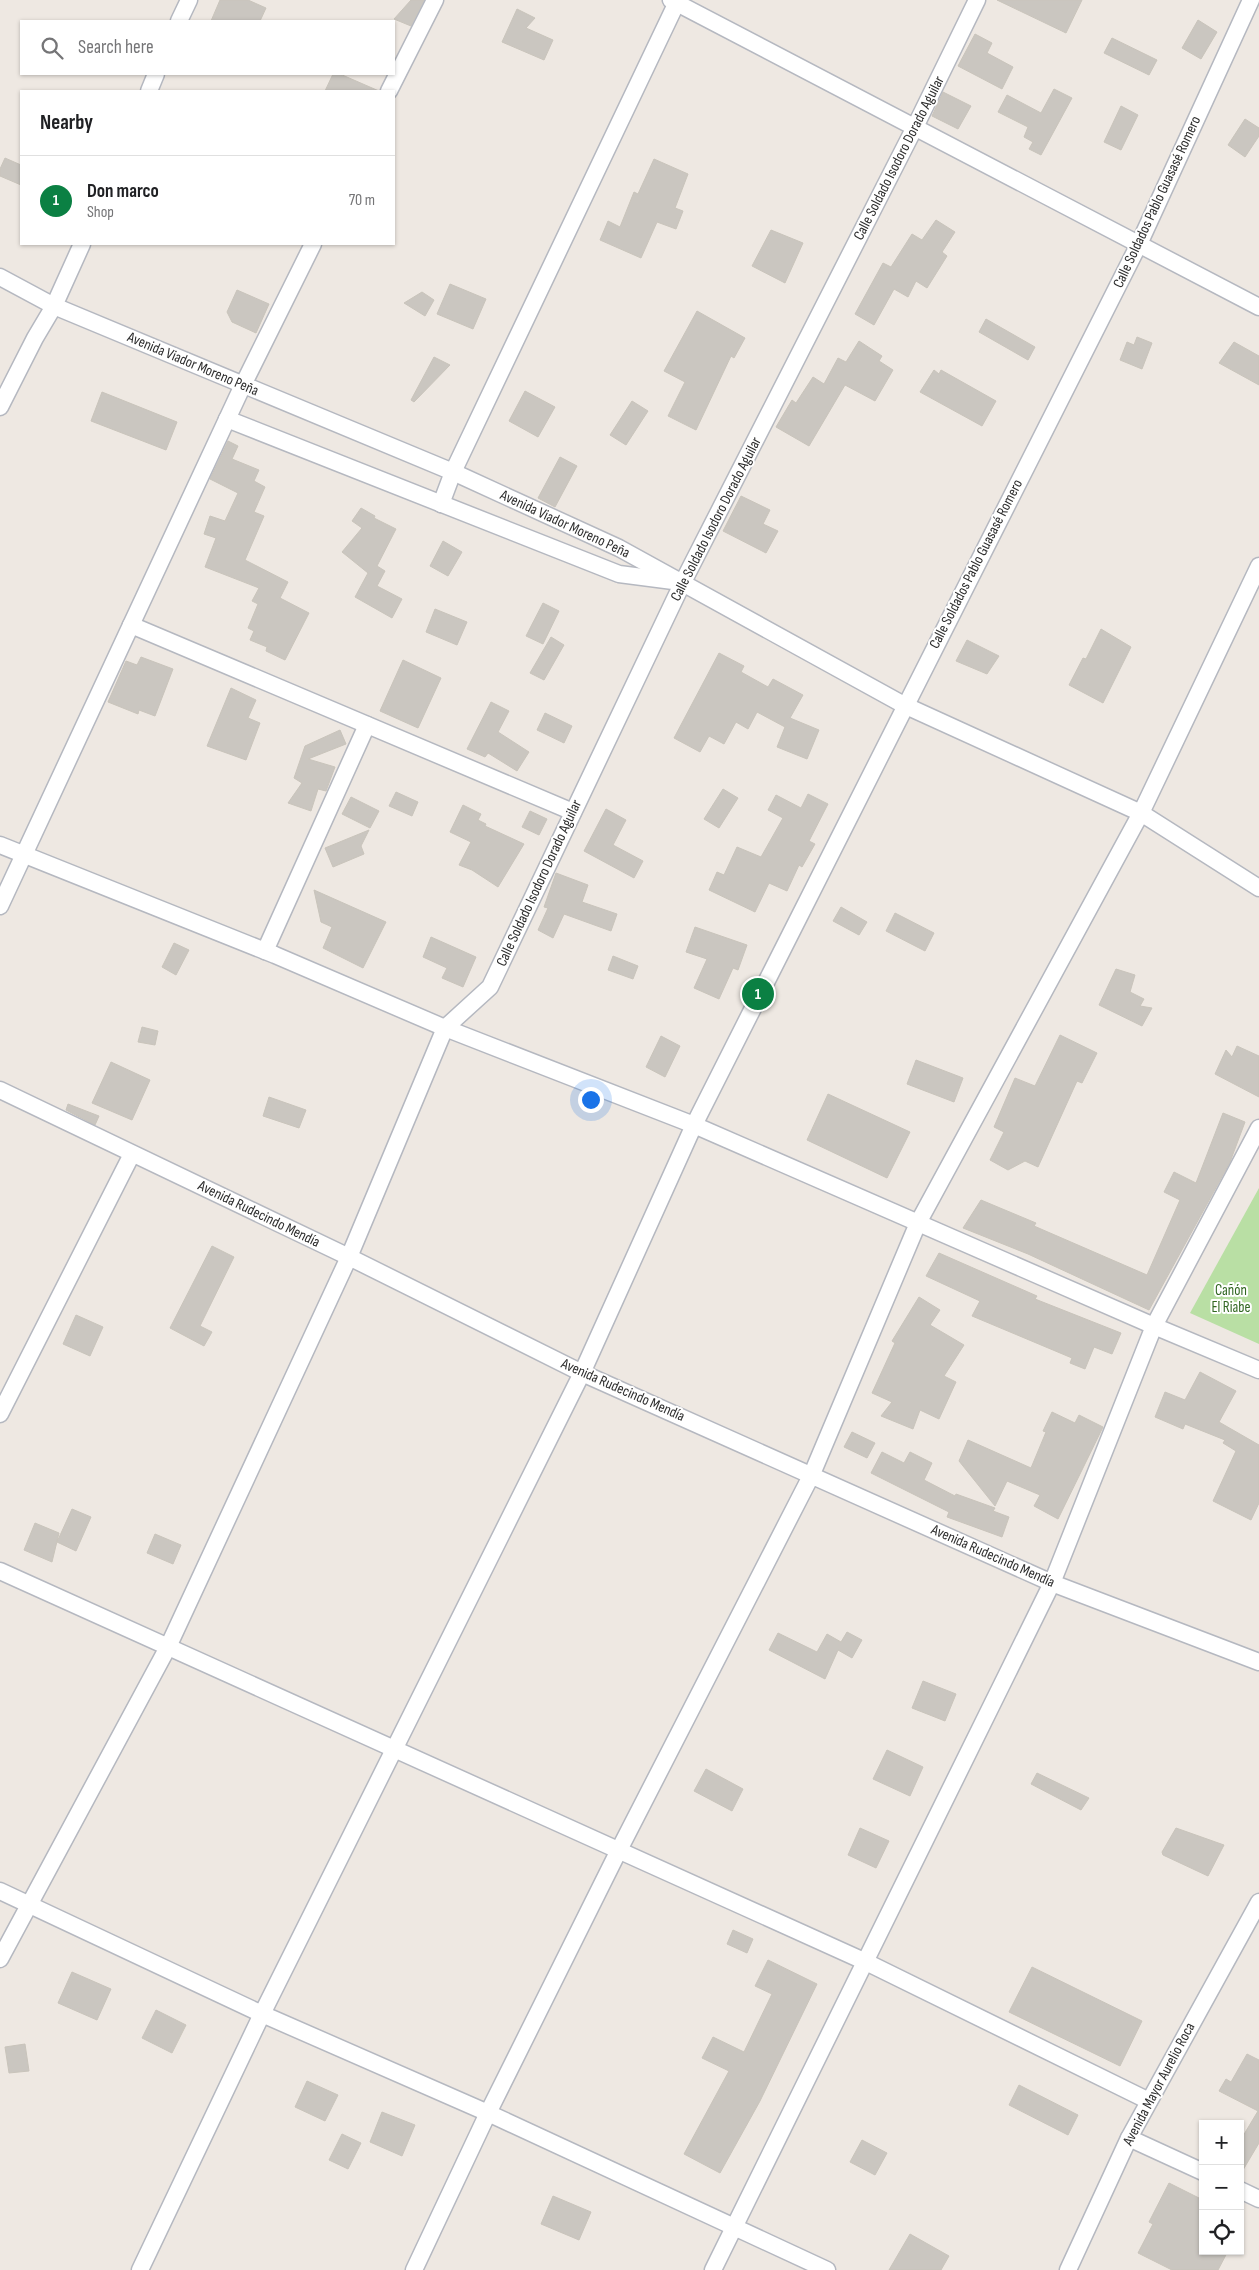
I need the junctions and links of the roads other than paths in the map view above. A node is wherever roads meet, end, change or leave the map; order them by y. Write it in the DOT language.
graph roads {
  1 [pos="189,0"];
  2 [pos="435,0"];
  3 [pos="977,0"];
  4 [pos="1251,0"];
  5 [pos="675,1"];
  6 [pos="180,20"];
  7 [pos="156,75"];
  8 [pos="149,90"];
  9 [pos="390,90"];
  10 [pos="915,128"];
  11 [pos="1139,244"];
  12 [pos="82,245"];
  13 [pos="312,245"];
  14 [pos="0,277"];
  15 [pos="54,306"];
  16 [pos="1259,307"];
  17 [pos="243,384"];
  18 [pos="0,407"];
  19 [pos="227,419"];
  20 [pos="453,472"];
  21 [pos="442,504"];
  22 [pos="1259,566"];
  23 [pos="683,582"];
  24 [pos="131,625"];
  25 [pos="904,705"];
  26 [pos="366,725"];
  27 [pos="573,812"];
  28 [pos="1141,813"];
  29 [pos="0,845"];
  30 [pos="24,855"];
  31 [pos="1259,888"];
  32 [pos="0,906"];
  33 [pos="265,951"];
  34 [pos="445,1028"];
  35 [pos="0,1090"];
  36 [pos="694,1125"];
  37 [pos="1259,1128"];
  38 [pos="132,1154"];
  39 [pos="918,1223"];
  40 [pos="349,1257"];
  41 [pos="1154,1326"];
  42 [pos="1259,1370"];
  43 [pos="582,1373"];
  44 [pos="0,1414"];
  45 [pos="812,1474"];
  46 [pos="0,1570"];
  47 [pos="1052,1582"];
  48 [pos="168,1647"];
  49 [pos="1259,1662"];
  50 [pos="394,1748"];
  51 [pos="619,1850"];
  52 [pos="0,1891"];
  53 [pos="28,1904"];
  54 [pos="1257,1911"];
  55 [pos="0,1959"];
  56 [pos="866,1962"];
  57 [pos="262,2014"];
  58 [pos="1149,2101"];
  59 [pos="488,2113"];
  60 [pos="1129,2138"];
  61 [pos="1199,2170"];
  62 [pos="1244,2192"];
  63 [pos="1259,2198"];
  64 [pos="734,2228"];
  65 [pos="140,2270"];
  66 [pos="414,2270"];
  67 [pos="713,2270"];
  68 [pos="827,2270"];
  69 [pos="1068,2270"];
  1 -- 6 [label="street"];
  2 -- 9 [label="street"];
  3 -- 10 [label="street, Calle Soldado Isodoro Dorado Aguilar"];
  4 -- 11 [label="street, Calle Soldados Pablo Guasasé Romero"];
  5 -- 10 [label="street"];
  5 -- 20 [label="street"];
  7 -- 8 [label="street"];
  10 -- 11 [label="street"];
  10 -- 23 [label="street, Calle Soldado Isodoro Dorado Aguilar"];
  11 -- 16 [label="street"];
  11 -- 25 [label="street, Calle Soldados Pablo Guasasé Romero"];
  12 -- 15 [label="street"];
  13 -- 17 [label="street"];
  14 -- 15 [label="street, Avenida Viador Moreno Peña"];
  15 -- 17 [label="street, Avenida Viador Moreno Peña"];
  15 -- 18 [label="street"];
  17 -- 19 [label="street"];
  17 -- 20 [label="street, Avenida Viador Moreno Peña"];
  19 -- 21 [label="street, Avenida Viador Moreno Peña"];
  19 -- 24 [label="street"];
  20 -- 21 [label="street"];
  20 -- 23 [label="street, Avenida Viador Moreno Peña"];
  21 -- 23 [label="street, Avenida Viador Moreno Peña"];
  22 -- 28 [label="street"];
  23 -- 25 [label="street"];
  23 -- 27 [label="street, Calle Soldado Isodoro Dorado Aguilar"];
  24 -- 26 [label="street"];
  24 -- 30 [label="street"];
  25 -- 28 [label="street"];
  25 -- 36 [label="street, Calle Soldados Pablo Guasasé Romero"];
  26 -- 27 [label="street"];
  26 -- 33 [label="street"];
  27 -- 34 [label="street, Calle Soldado Isodoro Dorado Aguilar"];
  28 -- 31 [label="street"];
  28 -- 39 [label="street"];
  29 -- 30 [label="street"];
  30 -- 32 [label="street"];
  30 -- 33 [label="street"];
  33 -- 34 [label="street"];
  34 -- 36 [label="street"];
  34 -- 40 [label="street"];
  35 -- 38 [label="street, Avenida Rudecindo Mendía"];
  36 -- 39 [label="street"];
  36 -- 43 [label="street, Calle Soldados Pablo Guasasé Romero"];
  37 -- 41 [label="street"];
  38 -- 40 [label="street, Avenida Rudecindo Mendía"];
  38 -- 44 [label="street"];
  39 -- 41 [label="street"];
  39 -- 45 [label="street"];
  40 -- 43 [label="street, Avenida Rudecindo Mendía"];
  40 -- 48 [label="street"];
  41 -- 42 [label="street"];
  41 -- 47 [label="street"];
  43 -- 45 [label="street, Avenida Rudecindo Mendía"];
  43 -- 50 [label="street, Calle Soldados Pablo Guasasé Romero"];
  45 -- 47 [label="street, Avenida Rudecindo Mendía"];
  45 -- 51 [label="street"];
  46 -- 48 [label="street"];
  47 -- 49 [label="street, Avenida Rudecindo Mendía"];
  47 -- 56 [label="street"];
  48 -- 50 [label="street"];
  48 -- 53 [label="street"];
  50 -- 51 [label="street"];
  50 -- 57 [label="street, Calle Soldados Pablo Guasasé Romero"];
  51 -- 56 [label="street"];
  51 -- 59 [label="street"];
  52 -- 53 [label="street"];
  53 -- 55 [label="street"];
  53 -- 57 [label="street"];
  54 -- 58 [label="street, Avenida Mayor Aurelio Roca"];
  56 -- 58 [label="street"];
  56 -- 64 [label="street"];
  57 -- 59 [label="street"];
  57 -- 65 [label="street, Calle Soldados Pablo Guasasé Romero"];
  58 -- 60 [label="street, Avenida Mayor Aurelio Roca"];
  59 -- 64 [label="street"];
  59 -- 66 [label="street"];
  60 -- 61 [label="street"];
  60 -- 69 [label="street, Avenida Mayor Aurelio Roca"];
  62 -- 63 [label="street"];
  64 -- 67 [label="street"];
  64 -- 68 [label="street"];
}
